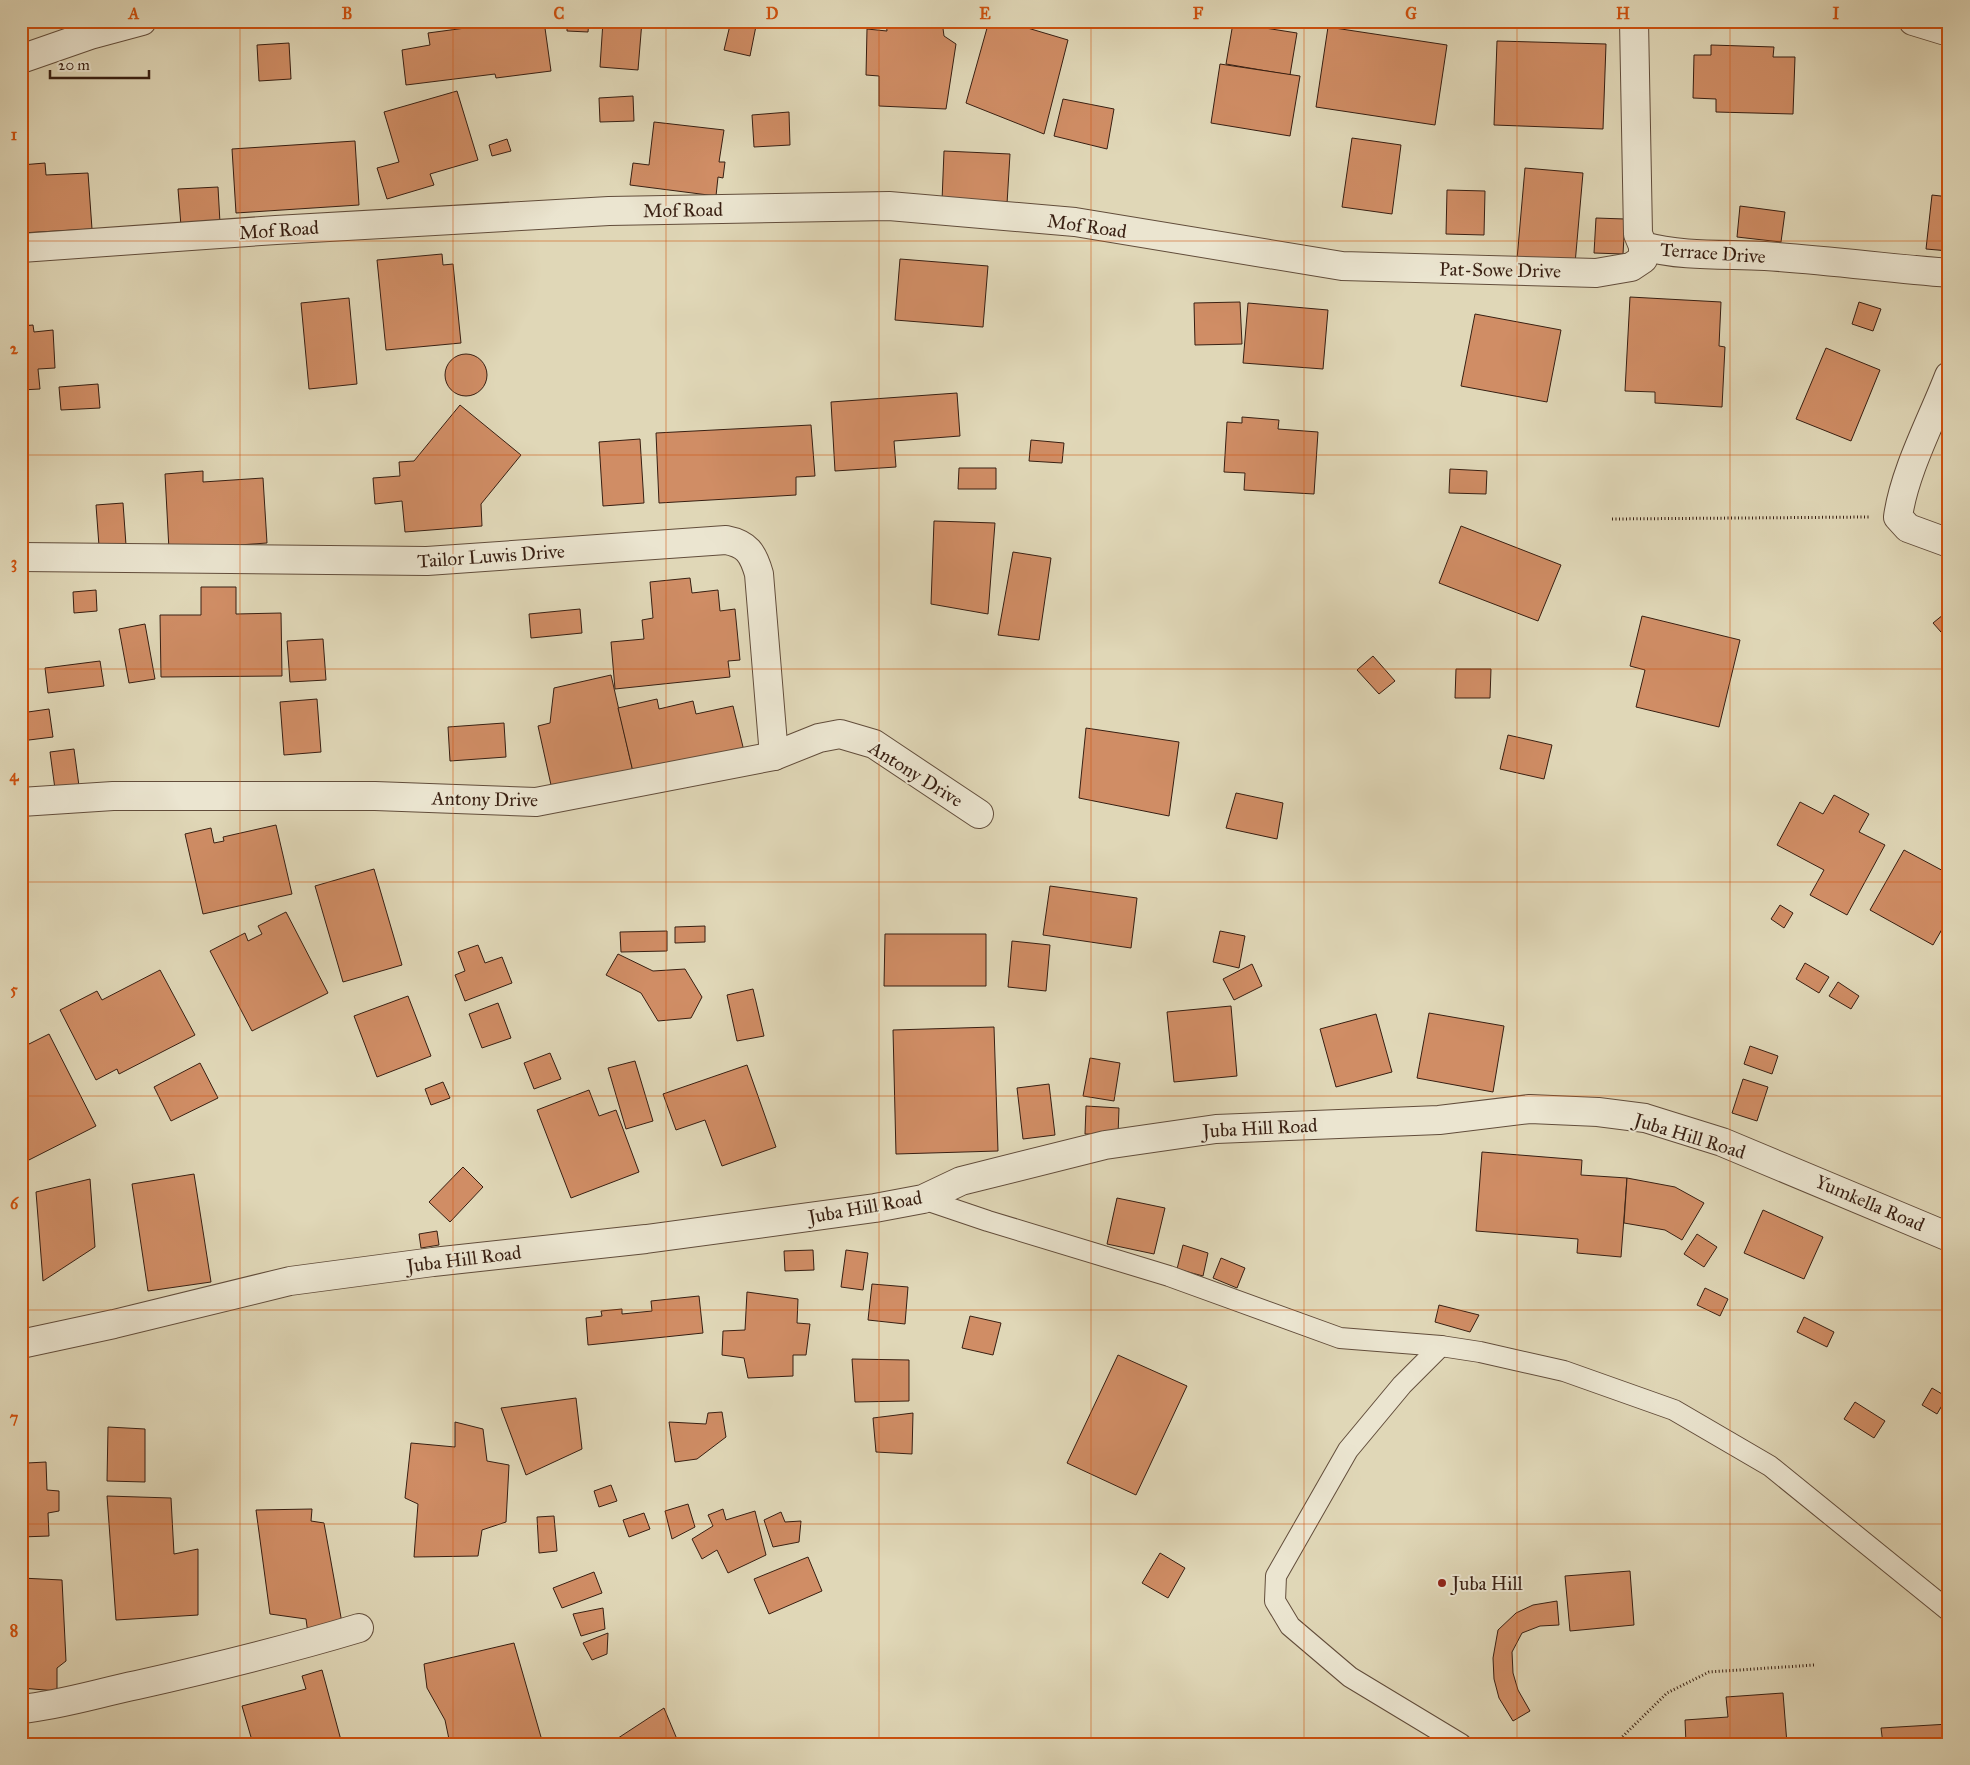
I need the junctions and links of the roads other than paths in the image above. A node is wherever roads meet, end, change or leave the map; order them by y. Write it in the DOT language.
graph roads {
  1 [pos="142,21"];
  2 [pos="1634,21"];
  3 [pos="1913,21"];
  4 [pos="1949,32"];
  5 [pos="21,59"];
  6 [pos="1643,246"];
  7 [pos="21,248"];
  8 [pos="1342,266"];
  9 [pos="1949,273"];
  10 [pos="1949,376"];
  11 [pos="1949,543"];
  12 [pos="21,557"];
  13 [pos="774,756"];
  14 [pos="21,802"];
  15 [pos="979,814"];
  16 [pos="1790,1170"];
  17 [pos="923,1198"];
  18 [pos="1949,1237"];
  19 [pos="21,1344"];
  20 [pos="1441,1346"];
  21 [pos="1949,1611"];
  22 [pos="359,1628"];
  23 [pos="21,1709"];
  24 [pos="1461,1744"];
  1 -- 5 [label="street"];
  2 -- 6 [label="street, Terrace Drive"];
  3 -- 4 [label="street"];
  6 -- 8 [label="street, Pat-Sowe Drive"];
  6 -- 9 [label="street, Terrace Drive"];
  7 -- 8 [label="street, Mof Road"];
  10 -- 11 [label="street"];
  12 -- 13 [label="street, Tailor Luwis Drive"];
  13 -- 14 [label="street, Antony Drive"];
  13 -- 15 [label="street, Antony Drive"];
  16 -- 17 [label="street, Juba Hill Road"];
  16 -- 18 [label="street, Yumkella Road"];
  17 -- 19 [label="street, Juba Hill Road"];
  17 -- 20 [label="lane"];
  20 -- 21 [label="lane"];
  20 -- 24 [label="lane"];
  22 -- 23 [label="street"];
}
